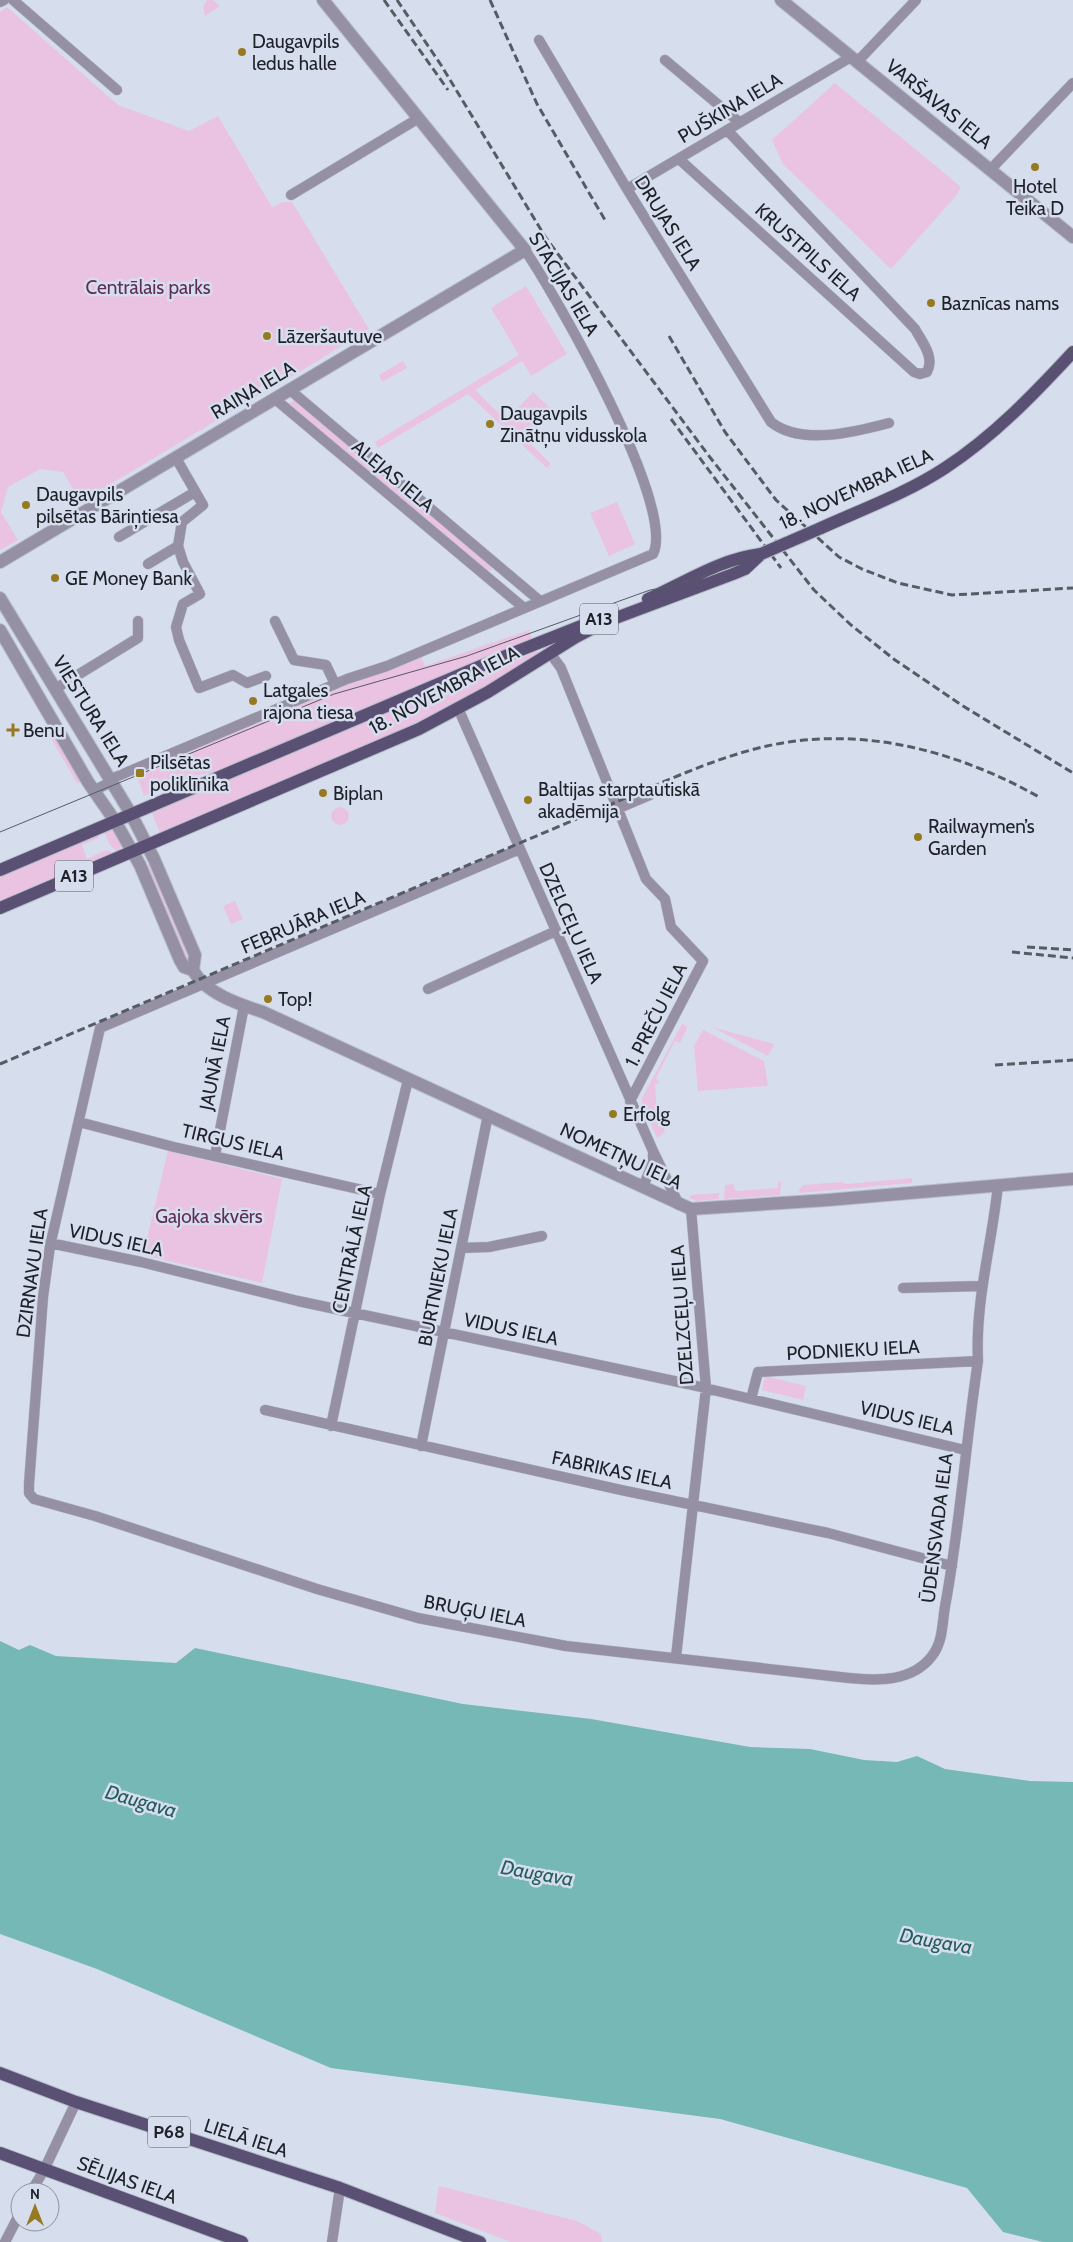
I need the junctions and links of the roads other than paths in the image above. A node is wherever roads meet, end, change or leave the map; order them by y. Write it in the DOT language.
graph roads {
  1 [pos="4,0"];
  2 [pos="12,0"];
  3 [pos="323,0"];
  4 [pos="782,0"];
  5 [pos="916,0"];
  6 [pos="0,2"];
  7 [pos="539,40"];
  8 [pos="854,59"];
  9 [pos="665,60"];
  10 [pos="1073,83"];
  11 [pos="117,90"];
  12 [pos="419,118"];
  13 [pos="740,122"];
  14 [pos="727,130"];
  15 [pos="679,159"];
  16 [pos="990,170"];
  17 [pos="627,189"];
  18 [pos="291,195"];
  19 [pos="1073,237"];
  20 [pos="525,250"];
  21 [pos="1073,352"];
  22 [pos="290,390"];
  23 [pos="274,399"];
  24 [pos="889,423"];
  25 [pos="176,458"];
  26 [pos="195,492"];
  27 [pos="119,537"];
  28 [pos="178,546"];
  29 [pos="656,549"];
  30 [pos="761,554"];
  31 [pos="0,562"];
  32 [pos="148,564"];
  33 [pos="500,567"];
  34 [pos="490,579"];
  35 [pos="0,598"];
  36 [pos="540,601"];
  37 [pos="524,608"];
  38 [pos="138,621"];
  39 [pos="275,621"];
  40 [pos="0,630"];
  41 [pos="550,653"];
  42 [pos="266,676"];
  43 [pos="335,684"];
  44 [pos="55,689"];
  45 [pos="458,708"];
  46 [pos="111,779"];
  47 [pos="94,790"];
  48 [pos="650,795"];
  49 [pos="617,809"];
  50 [pos="131,814"];
  51 [pos="115,821"];
  52 [pos="147,844"];
  53 [pos="520,849"];
  54 [pos="132,851"];
  55 [pos="0,870"];
  56 [pos="0,908"];
  57 [pos="556,931"];
  58 [pos="193,970"];
  59 [pos="203,984"];
  60 [pos="428,989"];
  61 [pos="244,1006"];
  62 [pos="100,1028"];
  63 [pos="408,1080"];
  64 [pos="630,1101"];
  65 [pos="488,1115"];
  66 [pos="79,1122"];
  67 [pos="653,1152"];
  68 [pos="215,1156"];
  69 [pos="1073,1179"];
  70 [pos="998,1185"];
  71 [pos="643,1187"];
  72 [pos="380,1194"];
  73 [pos="685,1207"];
  74 [pos="542,1236"];
  75 [pos="50,1243"];
  76 [pos="461,1248"];
  77 [pos="982,1286"];
  78 [pos="903,1288"];
  79 [pos="356,1314"];
  80 [pos="444,1333"];
  81 [pos="978,1362"];
  82 [pos="706,1388"];
  83 [pos="751,1399"];
  84 [pos="265,1410"];
  85 [pos="331,1426"];
  86 [pos="421,1446"];
  87 [pos="965,1450"];
  88 [pos="31,1496"];
  89 [pos="692,1504"];
  90 [pos="952,1566"];
  91 [pos="676,1657"];
  92 [pos="925,1664"];
  93 [pos="0,2073"];
  94 [pos="76,2102"];
  95 [pos="0,2153"];
  96 [pos="44,2170"];
  97 [pos="37,2182"];
  98 [pos="340,2188"];
  99 [pos="242,2242"];
  100 [pos="332,2242"];
  101 [pos="480,2242"];
  1 -- 6 [label="street"];
  2 -- 11 [label="street"];
  3 -- 12 [label="street, STACIJAS IELA"];
  4 -- 8 [label="street, VARŠAVAS IELA"];
  5 -- 8 [label="street, PUŠKINA IELA"];
  7 -- 17 [label="street, DRUJAS IELA"];
  8 -- 13 [label="street, PUŠKINA IELA"];
  8 -- 16 [label="street, VARŠAVAS IELA"];
  9 -- 13 [label="street"];
  10 -- 16 [label="street"];
  12 -- 18 [label="street"];
  12 -- 20 [label="street, STACIJAS IELA"];
  13 -- 14 [label="street, PUŠKINA IELA"];
  14 -- 15 [label="street, PUŠKINA IELA"];
  14 -- 15 [label="street, KRUSTPILS IELA"];
  15 -- 17 [label="street, PUŠKINA IELA"];
  16 -- 19 [label="street, VARŠAVAS IELA"];
  17 -- 24 [label="street, DRUJAS IELA"];
  20 -- 22 [label="street, RAIŅA IELA"];
  20 -- 29 [label="street, STACIJAS IELA"];
  21 -- 30 [label="main road, 18. NOVEMBRA IELA / A13, bridge"];
  22 -- 23 [label="street, RAIŅA IELA"];
  22 -- 33 [label="street, ALEJAS IELA"];
  23 -- 25 [label="street, RAIŅA IELA"];
  23 -- 34 [label="street, ALEJAS IELA"];
  25 -- 26 [label="street"];
  25 -- 31 [label="street, RAIŅA IELA"];
  26 -- 27 [label="street"];
  26 -- 28 [label="street"];
  28 -- 32 [label="street"];
  28 -- 42 [label="street"];
  29 -- 36 [label="street, 18. NOVEMBRA IELA"];
  30 -- 41 [label="main road, 18. NOVEMBRA IELA / A13"];
  30 -- 50 [label="main road, 18. NOVEMBRA IELA / A13"];
  33 -- 34 [label="street"];
  33 -- 36 [label="street, ALEJAS IELA"];
  34 -- 37 [label="street, ALEJAS IELA"];
  35 -- 44 [label="street, VIESTURA IELA"];
  36 -- 37 [label="street, 18. NOVEMBRA IELA"];
  37 -- 43 [label="street, 18. NOVEMBRA IELA"];
  38 -- 44 [label="street"];
  39 -- 43 [label="street"];
  40 -- 47 [label="street, VIESTURA IELA"];
  41 -- 45 [label="main road, 18. NOVEMBRA IELA / A13"];
  41 -- 49 [label="street, 1. PREČU IELA"];
  43 -- 46 [label="street, 18. NOVEMBRA IELA"];
  44 -- 46 [label="street, VIESTURA IELA"];
  45 -- 52 [label="main road, 18. NOVEMBRA IELA / A13"];
  45 -- 53 [label="street, DZELCEĻU IELA"];
  46 -- 47 [label="street, 18. NOVEMBRA IELA"];
  46 -- 50 [label="street, VIESTURA IELA"];
  47 -- 51 [label="street, VIESTURA IELA"];
  48 -- 49 [label="street"];
  49 -- 64 [label="street, 1. PREČU IELA"];
  50 -- 51 [label="main road, 18. NOVEMBRA IELA / A13"];
  50 -- 52 [label="street, VIESTURA IELA"];
  51 -- 54 [label="street, VIESTURA IELA"];
  51 -- 55 [label="main road, 18. NOVEMBRA IELA / A13"];
  52 -- 54 [label="main road, 18. NOVEMBRA IELA / A13"];
  52 -- 58 [label="street"];
  53 -- 57 [label="street, DZELCEĻU IELA"];
  53 -- 59 [label="street, FEBRUĀRA IELA"];
  54 -- 56 [label="main road, 18. NOVEMBRA IELA / A13"];
  54 -- 58 [label="street, NOMETŅU IELA"];
  57 -- 60 [label="street"];
  57 -- 64 [label="street, DZELCEĻU IELA"];
  58 -- 59 [label="street, NOMETŅU IELA"];
  59 -- 61 [label="street, NOMETŅU IELA"];
  59 -- 62 [label="street, FEBRUĀRA IELA"];
  61 -- 63 [label="street, NOMETŅU IELA"];
  61 -- 68 [label="street, JAUNĀ IELA"];
  62 -- 66 [label="street, DZIRNAVU IELA"];
  63 -- 65 [label="street, NOMETŅU IELA"];
  63 -- 72 [label="street, CENTRĀLĀ IELA"];
  64 -- 67 [label="street, DZELCEĻU IELA"];
  65 -- 71 [label="street, NOMETŅU IELA"];
  65 -- 76 [label="street, BURTNIEKU IELA"];
  66 -- 68 [label="street, TIRGUS IELA"];
  66 -- 75 [label="street, DZIRNAVU IELA"];
  67 -- 71 [label="street"];
  67 -- 73 [label="street, DZELCEĻU IELA"];
  68 -- 72 [label="street, TIRGUS IELA"];
  69 -- 70 [label="street, NOMETŅU IELA"];
  70 -- 73 [label="street, NOMETŅU IELA"];
  70 -- 77 [label="street, ŪDENSVADA IELA"];
  71 -- 73 [label="street, NOMETŅU IELA"];
  72 -- 79 [label="street, CENTRĀLĀ IELA"];
  73 -- 82 [label="street, DZELZCEĻU IELA"];
  74 -- 76 [label="street"];
  75 -- 79 [label="street, VIDUS IELA"];
  75 -- 88 [label="street, DZIRNAVU IELA"];
  76 -- 80 [label="street, BURTNIEKU IELA"];
  77 -- 78 [label="street"];
  77 -- 81 [label="street, ŪDENSVADA IELA"];
  79 -- 80 [label="street, VIDUS IELA"];
  79 -- 85 [label="street, CENTRĀLĀ IELA"];
  80 -- 82 [label="street, VIDUS IELA"];
  80 -- 86 [label="street, BURTNIEKU IELA"];
  81 -- 83 [label="street, PODNIEKU IELA"];
  81 -- 87 [label="street, ŪDENSVADA IELA"];
  82 -- 83 [label="street, VIDUS IELA"];
  82 -- 89 [label="street, DZELZCEĻU IELA"];
  83 -- 87 [label="street, VIDUS IELA"];
  84 -- 85 [label="street, FABRIKAS IELA"];
  85 -- 86 [label="street, FABRIKAS IELA"];
  86 -- 89 [label="street, FABRIKAS IELA"];
  87 -- 90 [label="street, ŪDENSVADA IELA"];
  88 -- 91 [label="street, BRUĢU IELA"];
  89 -- 90 [label="street, FABRIKAS IELA"];
  89 -- 91 [label="street, DZELZCEĻU IELA"];
  90 -- 92 [label="street, ŪDENSVADA IELA"];
  91 -- 92 [label="street, BRUĢU IELA"];
  93 -- 94 [label="main road, LIELĀ IELA / P68"];
  94 -- 96 [label="street"];
  94 -- 98 [label="main road, LIELĀ IELA / P68"];
  95 -- 96 [label="main road, SĒLIJAS IELA"];
  96 -- 97 [label="street"];
  96 -- 99 [label="main road, SĒLIJAS IELA"];
  98 -- 100 [label="street"];
  98 -- 101 [label="main road, LIELĀ IELA / P68"];
}
